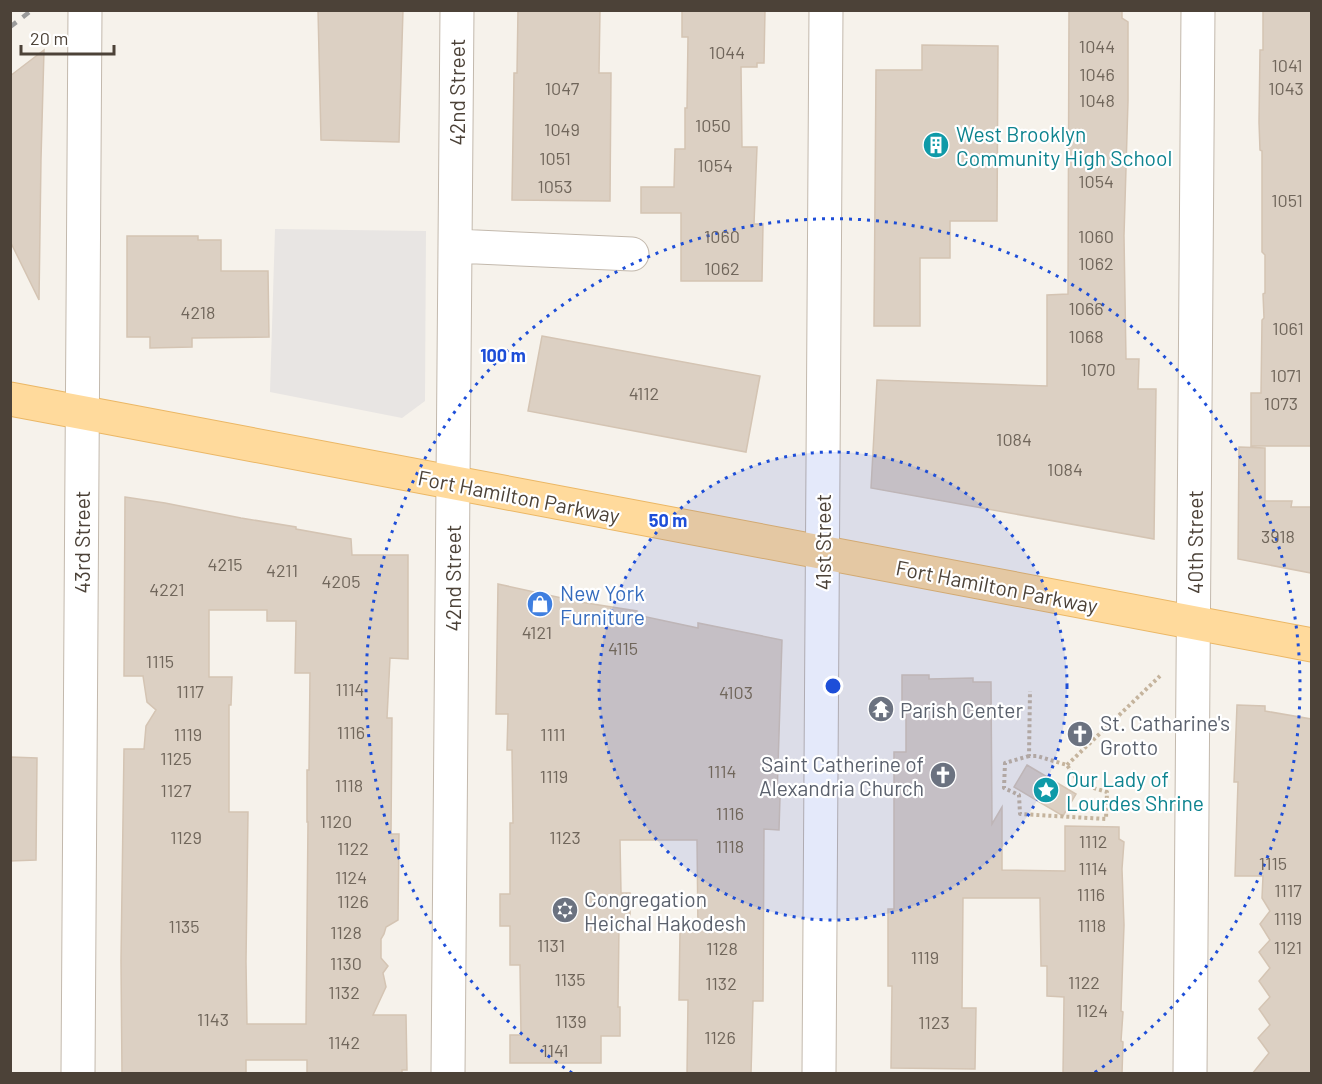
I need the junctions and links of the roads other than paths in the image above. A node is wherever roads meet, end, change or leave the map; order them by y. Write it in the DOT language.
graph roads {
  1 [pos="85,10"];
  2 [pos="457,10"];
  3 [pos="826,10"];
  4 [pos="1198,10"];
  5 [pos="455,246"];
  6 [pos="632,254"];
  7 [pos="12,396"];
  8 [pos="82,413"];
  9 [pos="453,484"];
  10 [pos="822,554"];
  11 [pos="1193,623"];
  12 [pos="1311,645"];
  13 [pos="78,1074"];
  14 [pos="448,1074"];
  15 [pos="819,1074"];
  16 [pos="1190,1074"];
  1 -- 8 [label="street, 43rd Street"];
  2 -- 5 [label="street, 42nd Street"];
  3 -- 10 [label="street, 41st Street"];
  4 -- 11 [label="street, 40th Street"];
  5 -- 6 [label="street"];
  5 -- 9 [label="street, 42nd Street"];
  7 -- 8 [label="main road, Fort Hamilton Parkway"];
  8 -- 9 [label="main road, Fort Hamilton Parkway"];
  8 -- 13 [label="street, 43rd Street"];
  9 -- 10 [label="main road, Fort Hamilton Parkway"];
  9 -- 14 [label="street, 42nd Street"];
  10 -- 11 [label="main road, Fort Hamilton Parkway"];
  10 -- 15 [label="street, 41st Street"];
  11 -- 12 [label="main road, Fort Hamilton Parkway"];
  11 -- 16 [label="street, 40th Street"];
}
